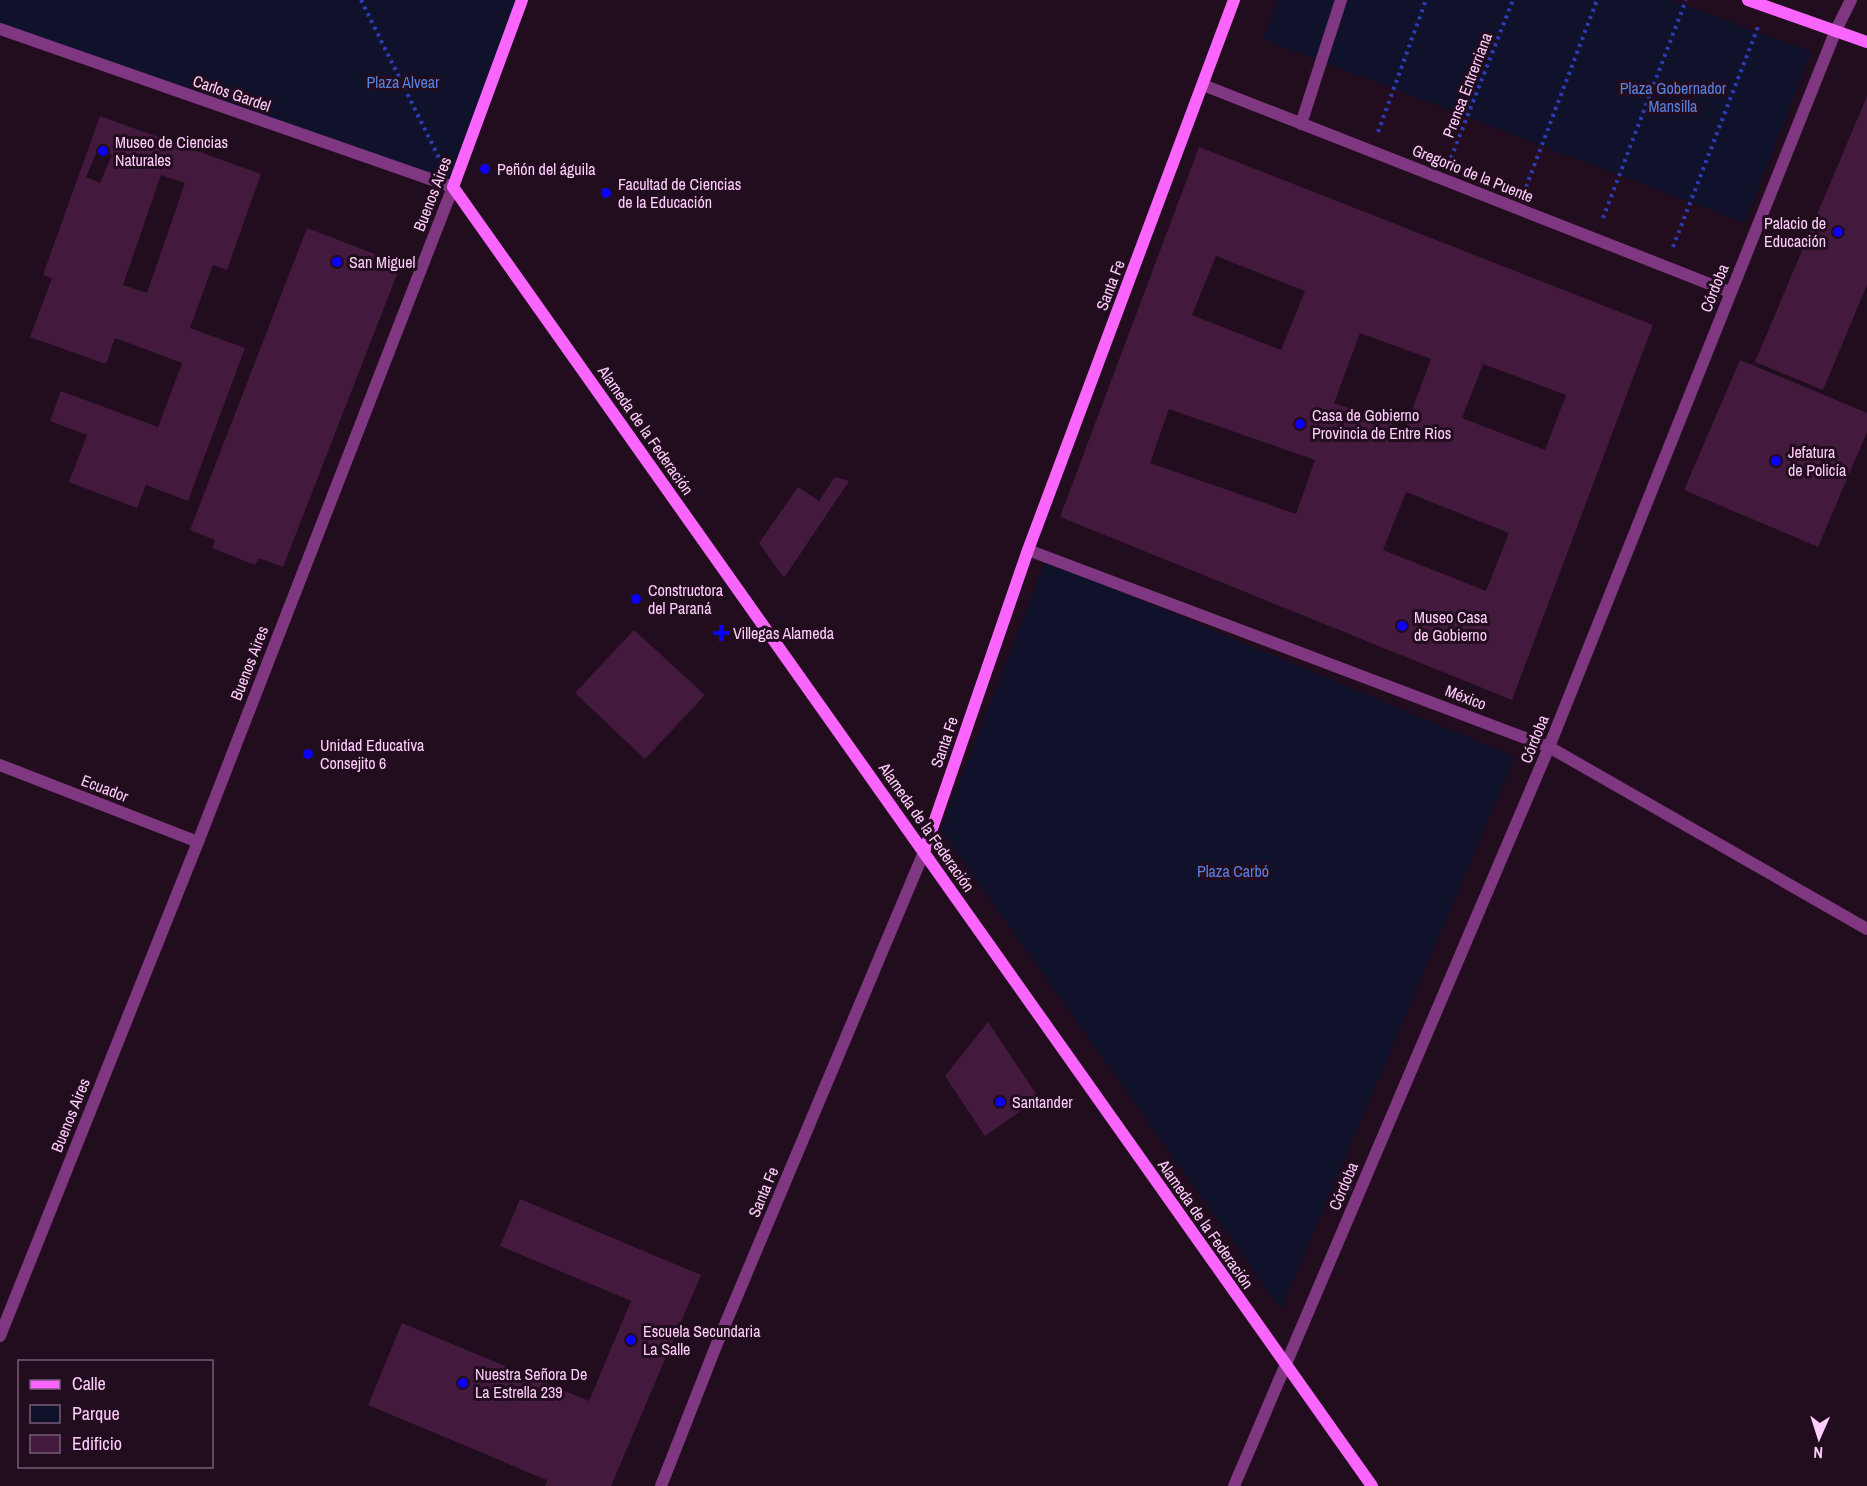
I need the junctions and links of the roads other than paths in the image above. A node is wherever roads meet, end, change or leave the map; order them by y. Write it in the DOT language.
graph roads {
  1 [pos="522,0"];
  2 [pos="1234,0"];
  3 [pos="1341,0"];
  4 [pos="1748,0"];
  5 [pos="1851,0"];
  6 [pos="0,28"];
  7 [pos="1836,30"];
  8 [pos="1867,42"];
  9 [pos="1203,85"];
  10 [pos="1301,124"];
  11 [pos="453,187"];
  12 [pos="1730,292"];
  13 [pos="1028,550"];
  14 [pos="1549,747"];
  15 [pos="0,765"];
  16 [pos="198,842"];
  17 [pos="924,852"];
  18 [pos="1867,929"];
  19 [pos="0,1336"];
  20 [pos="1284,1364"];
  21 [pos="661,1486"];
  22 [pos="1234,1486"];
  23 [pos="1372,1486"];
  1 -- 11 [label="street, Buenos Aires"];
  2 -- 9 [label="street, Santa Fe"];
  3 -- 10 [label="street"];
  4 -- 7 [label="street"];
  5 -- 7 [label="street, Córdoba"];
  6 -- 11 [label="street, Carlos Gardel"];
  7 -- 8 [label="street"];
  7 -- 12 [label="street, Córdoba"];
  9 -- 10 [label="street, Gregorio de la Puente"];
  9 -- 13 [label="street, Santa Fe"];
  10 -- 12 [label="street, Gregorio de la Puente"];
  11 -- 16 [label="street, Buenos Aires"];
  11 -- 17 [label="street, Alameda de la Federación"];
  12 -- 14 [label="street, Córdoba"];
  13 -- 14 [label="street, México"];
  13 -- 17 [label="street, Santa Fe"];
  14 -- 18 [label="street, México"];
  14 -- 20 [label="street, Córdoba"];
  15 -- 16 [label="street, Ecuador"];
  16 -- 19 [label="street, Buenos Aires"];
  17 -- 20 [label="street, Alameda de la Federación"];
  17 -- 21 [label="street, Santa Fe"];
  20 -- 22 [label="street, Córdoba"];
  20 -- 23 [label="street, Alameda de la Federación"];
}
